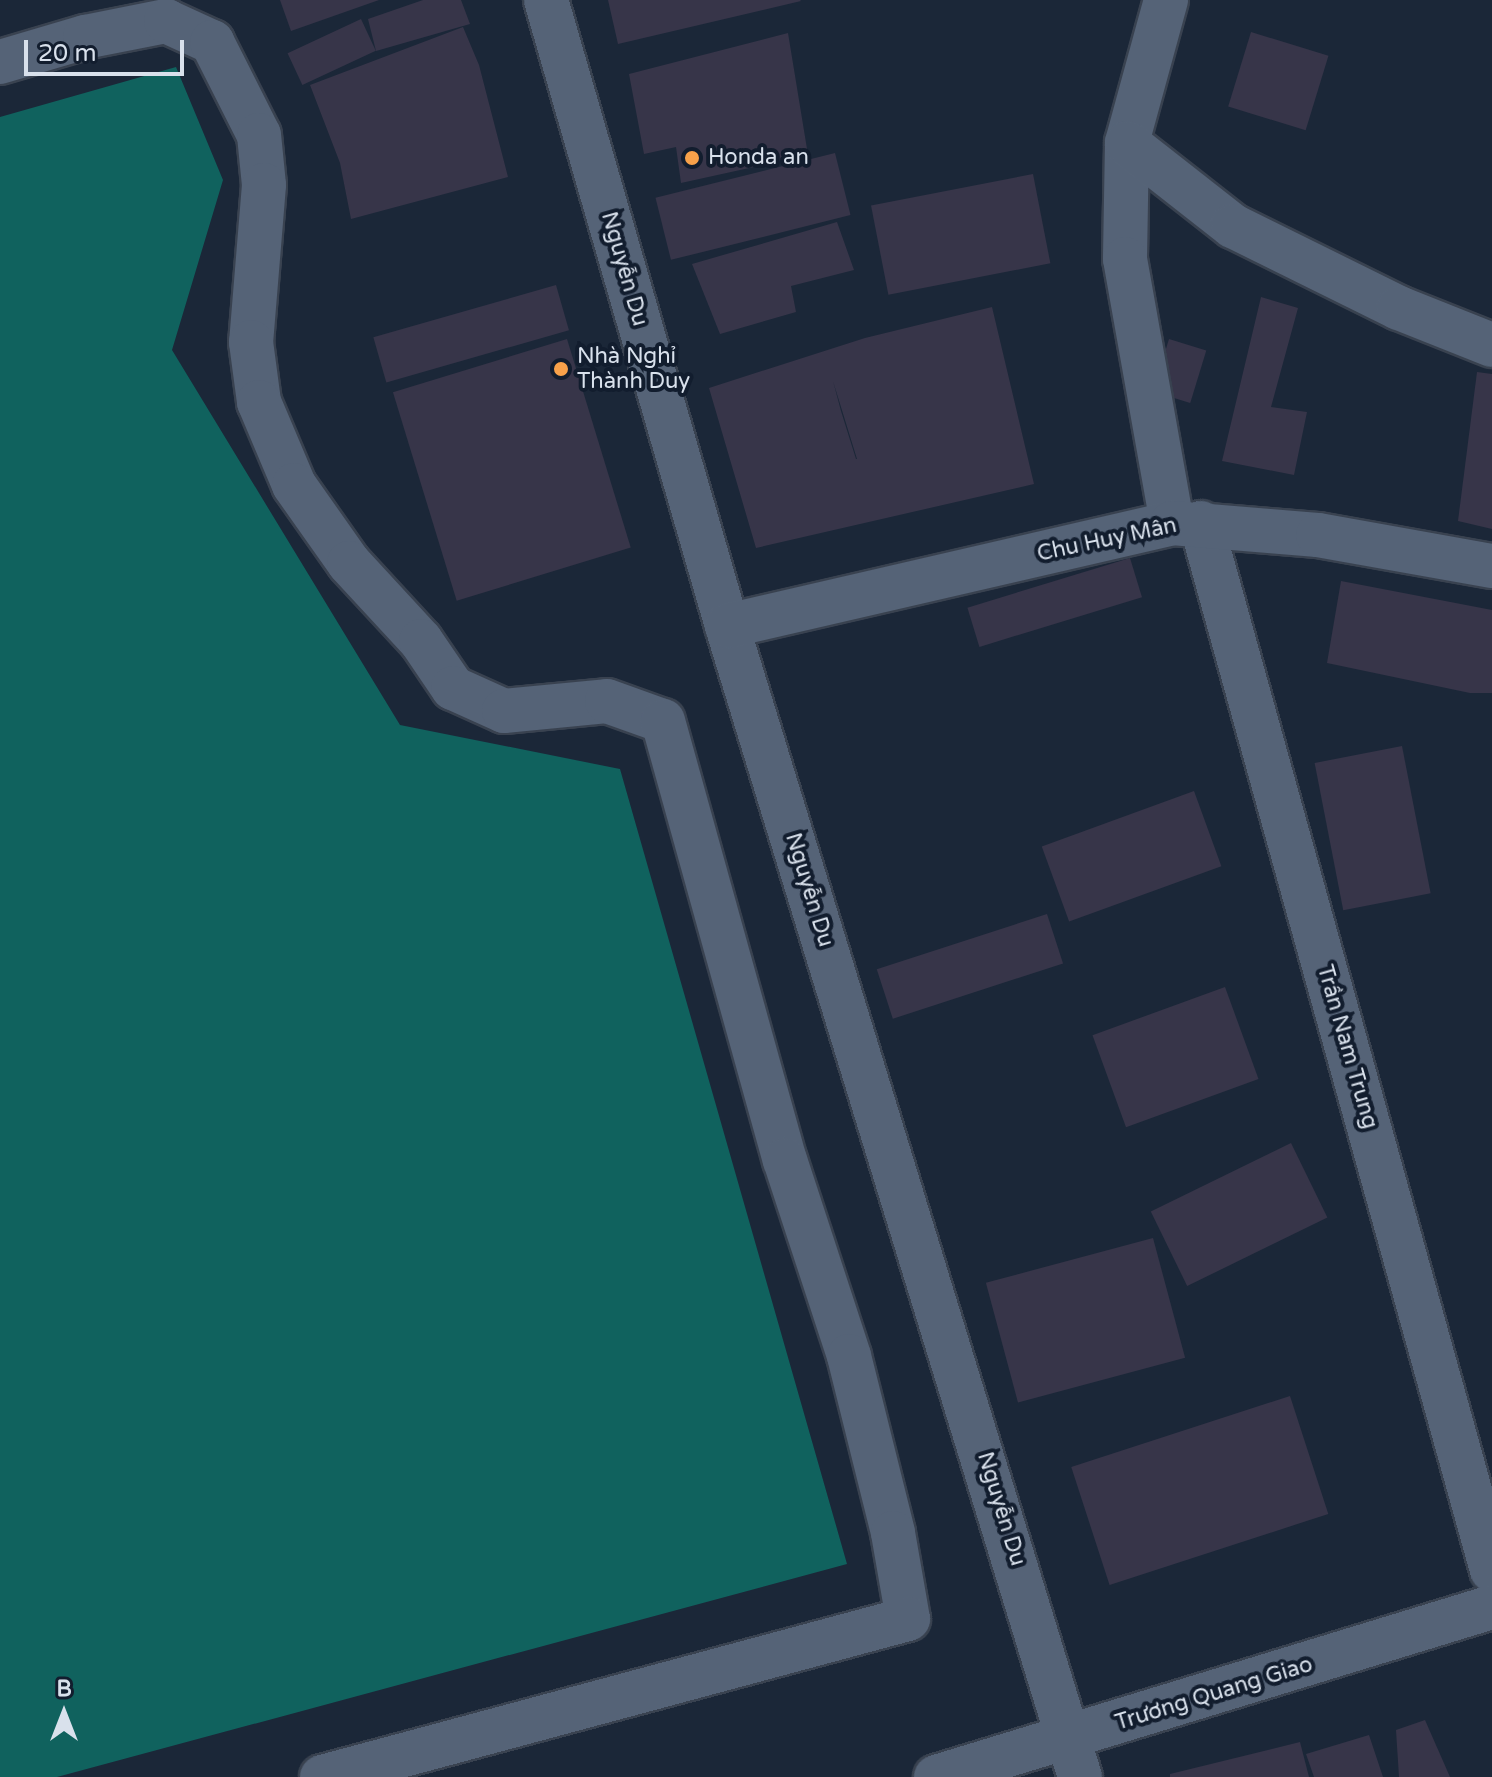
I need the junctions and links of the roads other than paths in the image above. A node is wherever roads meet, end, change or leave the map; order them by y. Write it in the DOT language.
graph roads {
  1 [pos="546,0"];
  2 [pos="1166,0"];
  3 [pos="0,62"];
  4 [pos="1127,143"];
  5 [pos="1492,345"];
  6 [pos="1187,523"];
  7 [pos="1492,566"];
  8 [pos="727,626"];
  9 [pos="1492,1570"];
  10 [pos="1492,1607"];
  11 [pos="1074,1758"];
  12 [pos="322,1777"];
  13 [pos="936,1777"];
  1 -- 8 [label="street, Nguyễn Du"];
  2 -- 4 [label="street, Trần Nam Trung"];
  3 -- 12 [label="street"];
  4 -- 5 [label="street"];
  4 -- 6 [label="street, Trần Nam Trung"];
  6 -- 7 [label="street, Chu Huy Mân"];
  6 -- 8 [label="street, Chu Huy Mân"];
  6 -- 9 [label="street, Trần Nam Trung"];
  8 -- 11 [label="street, Nguyễn Du"];
  10 -- 11 [label="street, Trương Quang Giao"];
  11 -- 13 [label="street, Trương Quang Giao"];
}
